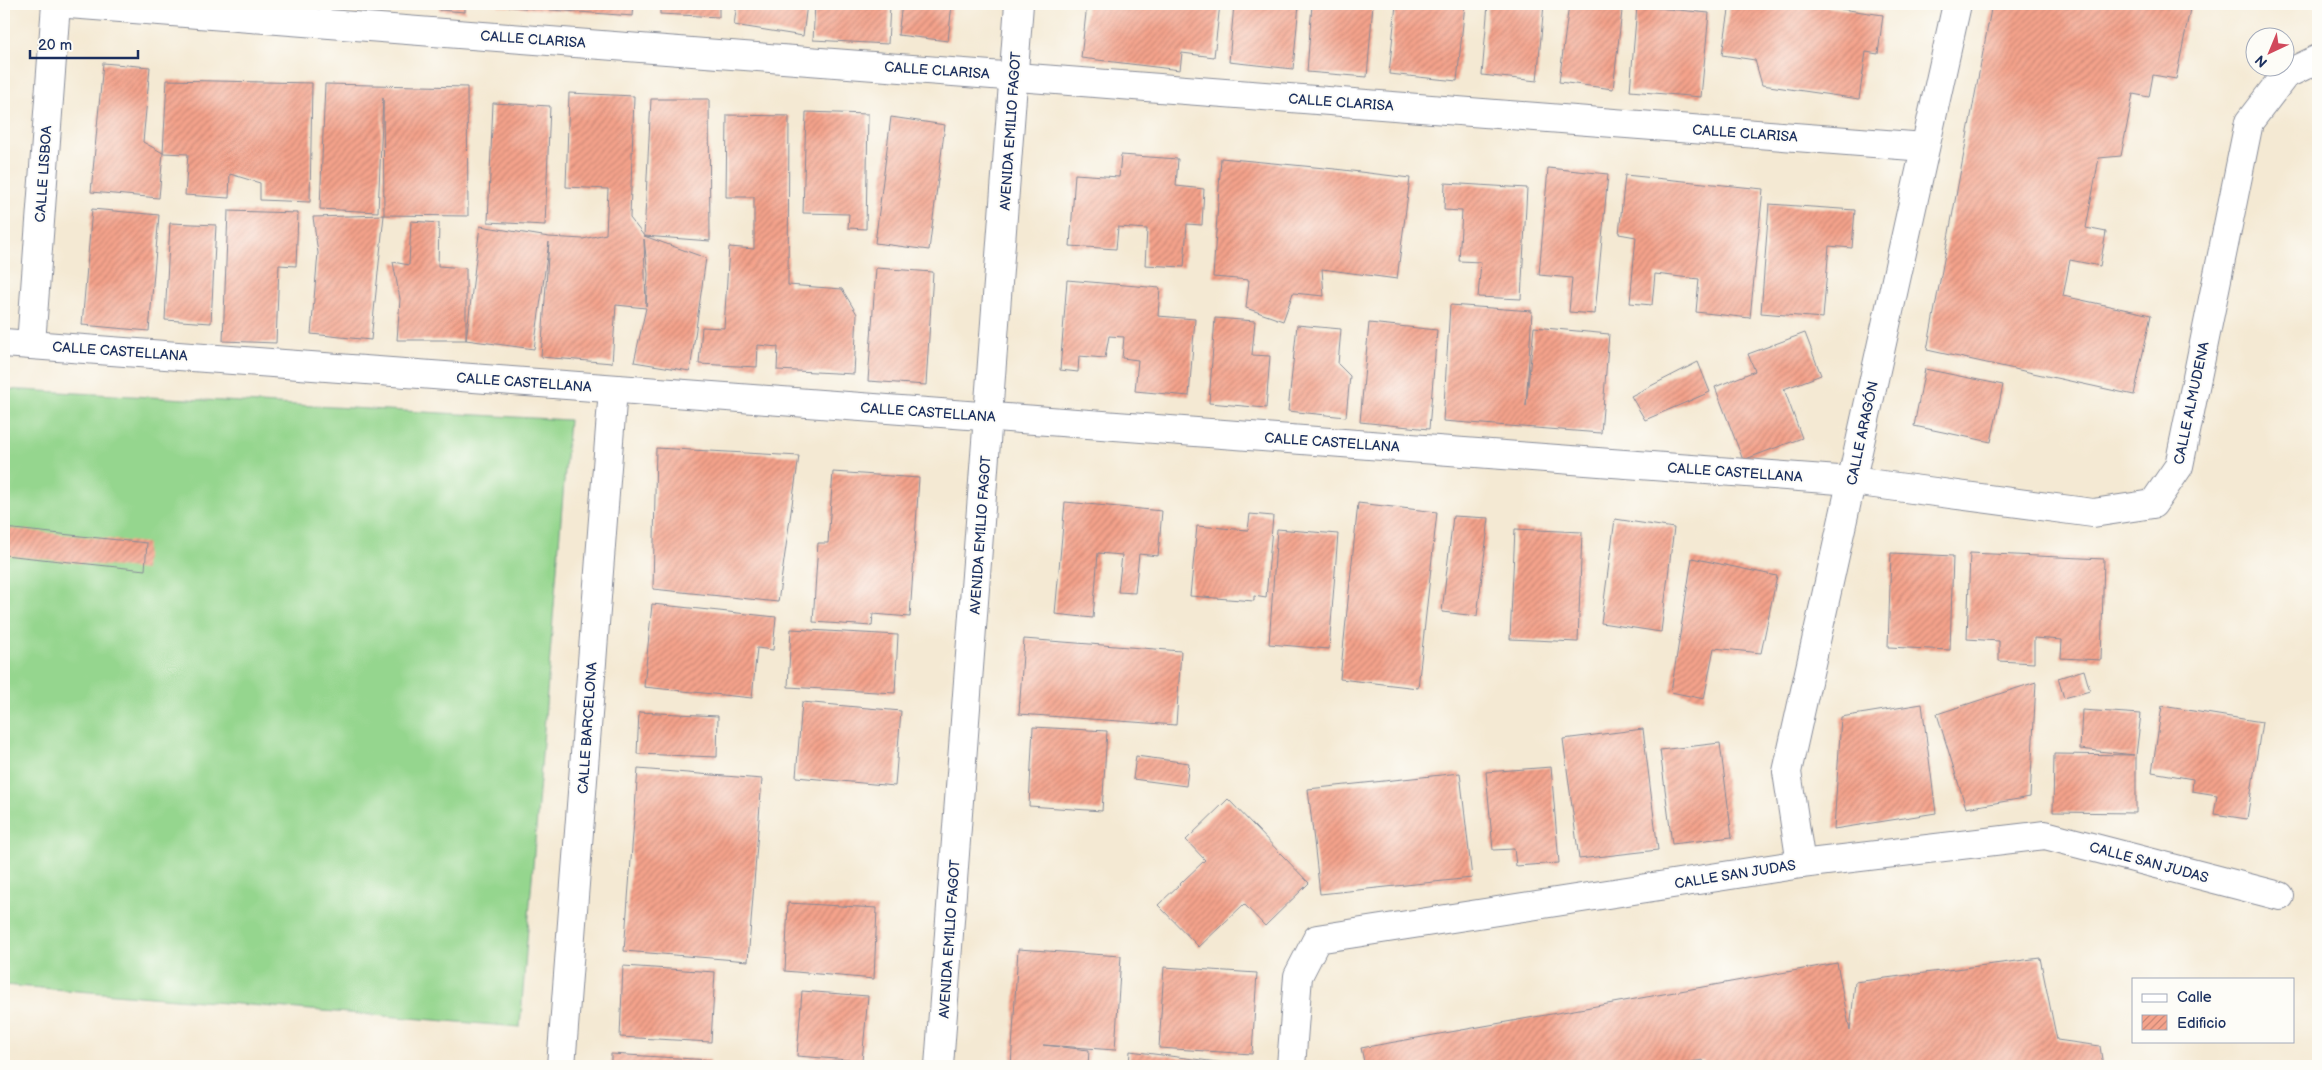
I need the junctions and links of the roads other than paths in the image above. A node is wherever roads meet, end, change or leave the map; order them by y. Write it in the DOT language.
graph roads {
  1 [pos="56,4"];
  2 [pos="69,4"];
  3 [pos="1019,4"];
  4 [pos="1957,4"];
  5 [pos="2318,59"];
  6 [pos="1014,76"];
  7 [pos="1925,147"];
  8 [pos="4,342"];
  9 [pos="31,344"];
  10 [pos="613,389"];
  11 [pos="989,416"];
  12 [pos="1852,481"];
  13 [pos="1801,864"];
  14 [pos="2280,896"];
  15 [pos="560,1066"];
  16 [pos="939,1066"];
  17 [pos="1291,1066"];
  1 -- 9 [label="street, CALLE LISBOA"];
  2 -- 6 [label="street, CALLE CLARISA"];
  3 -- 6 [label="street, AVENIDA EMILIO FAGOT"];
  4 -- 7 [label="street, CALLE ARAGÓN"];
  5 -- 12 [label="street, CALLE ALMUDENA"];
  6 -- 7 [label="street, CALLE CLARISA"];
  6 -- 11 [label="street, AVENIDA EMILIO FAGOT"];
  7 -- 12 [label="street, CALLE ARAGÓN"];
  8 -- 9 [label="street, CALLE CASTELLANA"];
  9 -- 10 [label="street, CALLE CASTELLANA"];
  10 -- 11 [label="street, CALLE CASTELLANA"];
  10 -- 15 [label="street, CALLE BARCELONA"];
  11 -- 12 [label="street, CALLE CASTELLANA"];
  11 -- 16 [label="street, AVENIDA EMILIO FAGOT"];
  12 -- 13 [label="street, CALLE ARAGÓN"];
  13 -- 14 [label="street, CALLE SAN JUDAS"];
  13 -- 17 [label="street, CALLE SAN JUDAS"];
}
